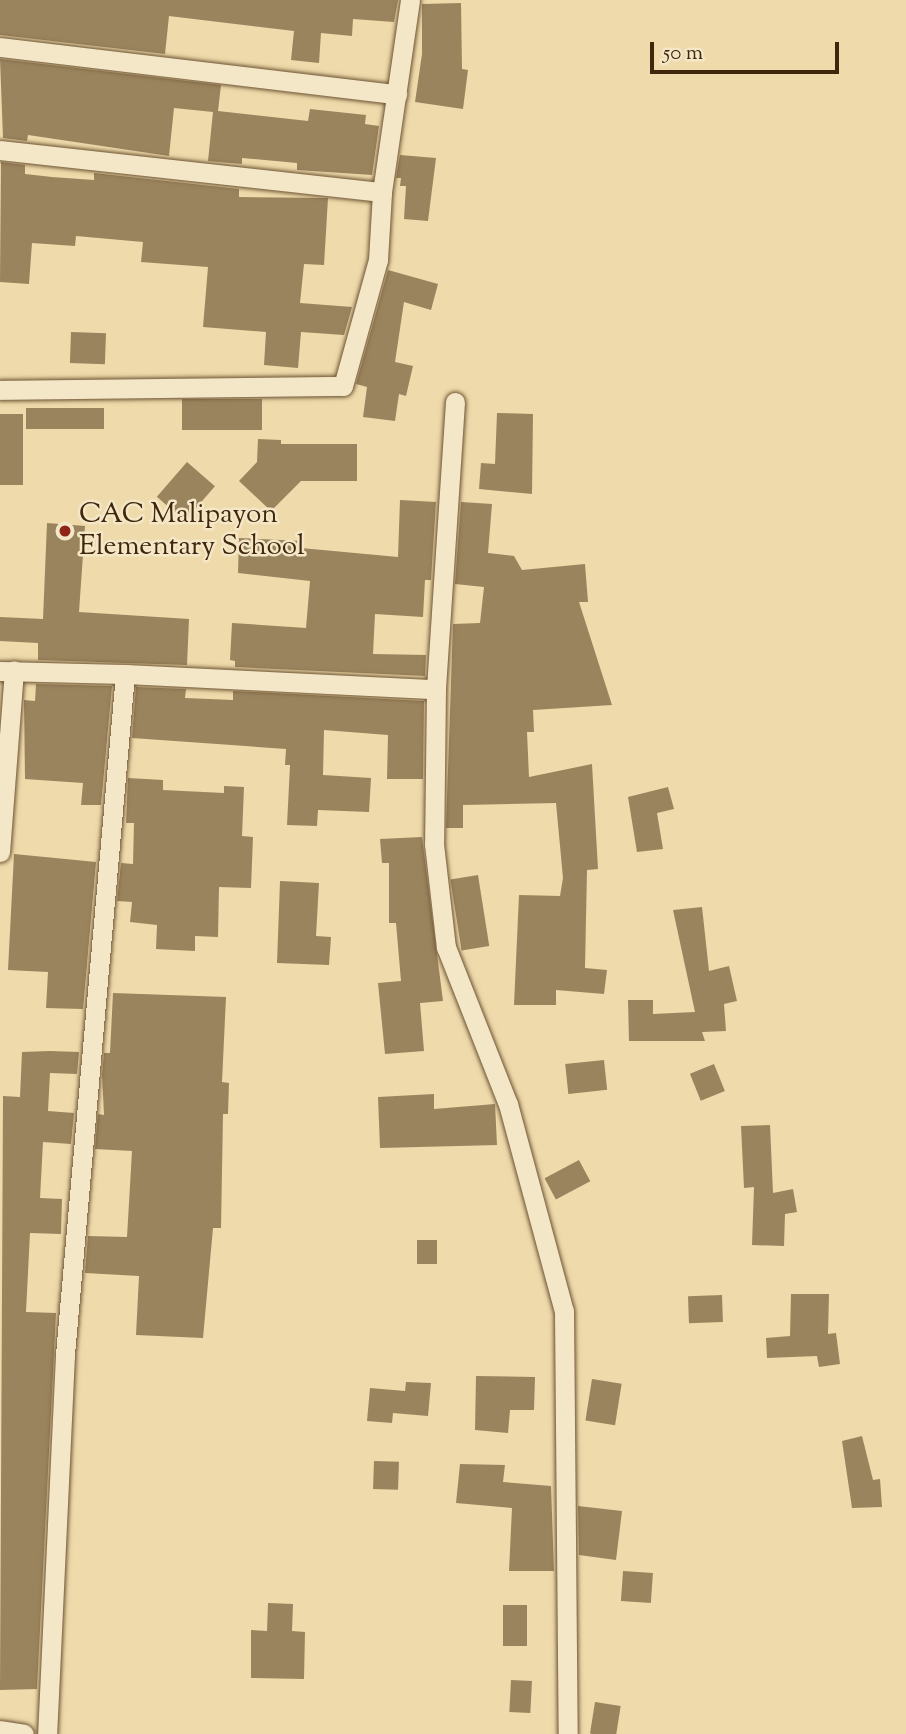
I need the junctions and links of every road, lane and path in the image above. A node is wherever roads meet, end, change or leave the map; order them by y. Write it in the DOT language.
graph roads {
  1 [pos="410,0"];
  2 [pos="0,47"];
  3 [pos="397,93"];
  4 [pos="0,150"];
  5 [pos="382,192"];
  6 [pos="0,390"];
  7 [pos="455,402"];
  8 [pos="7,671"];
  9 [pos="125,674"];
  10 [pos="436,688"];
  11 [pos="0,852"];
  12 [pos="0,1730"];
  13 [pos="23,1734"];
  14 [pos="47,1734"];
  15 [pos="568,1734"];
  1 -- 3 [label="street"];
  2 -- 3 [label="street"];
  3 -- 5 [label="street"];
  4 -- 5 [label="street"];
  5 -- 6 [label="street"];
  7 -- 10 [label="street"];
  8 -- 9 [label="street"];
  8 -- 11 [label="street"];
  9 -- 10 [label="street"];
  9 -- 14 [label="street"];
  10 -- 15 [label="street"];
  12 -- 13 [label="street"];
}
